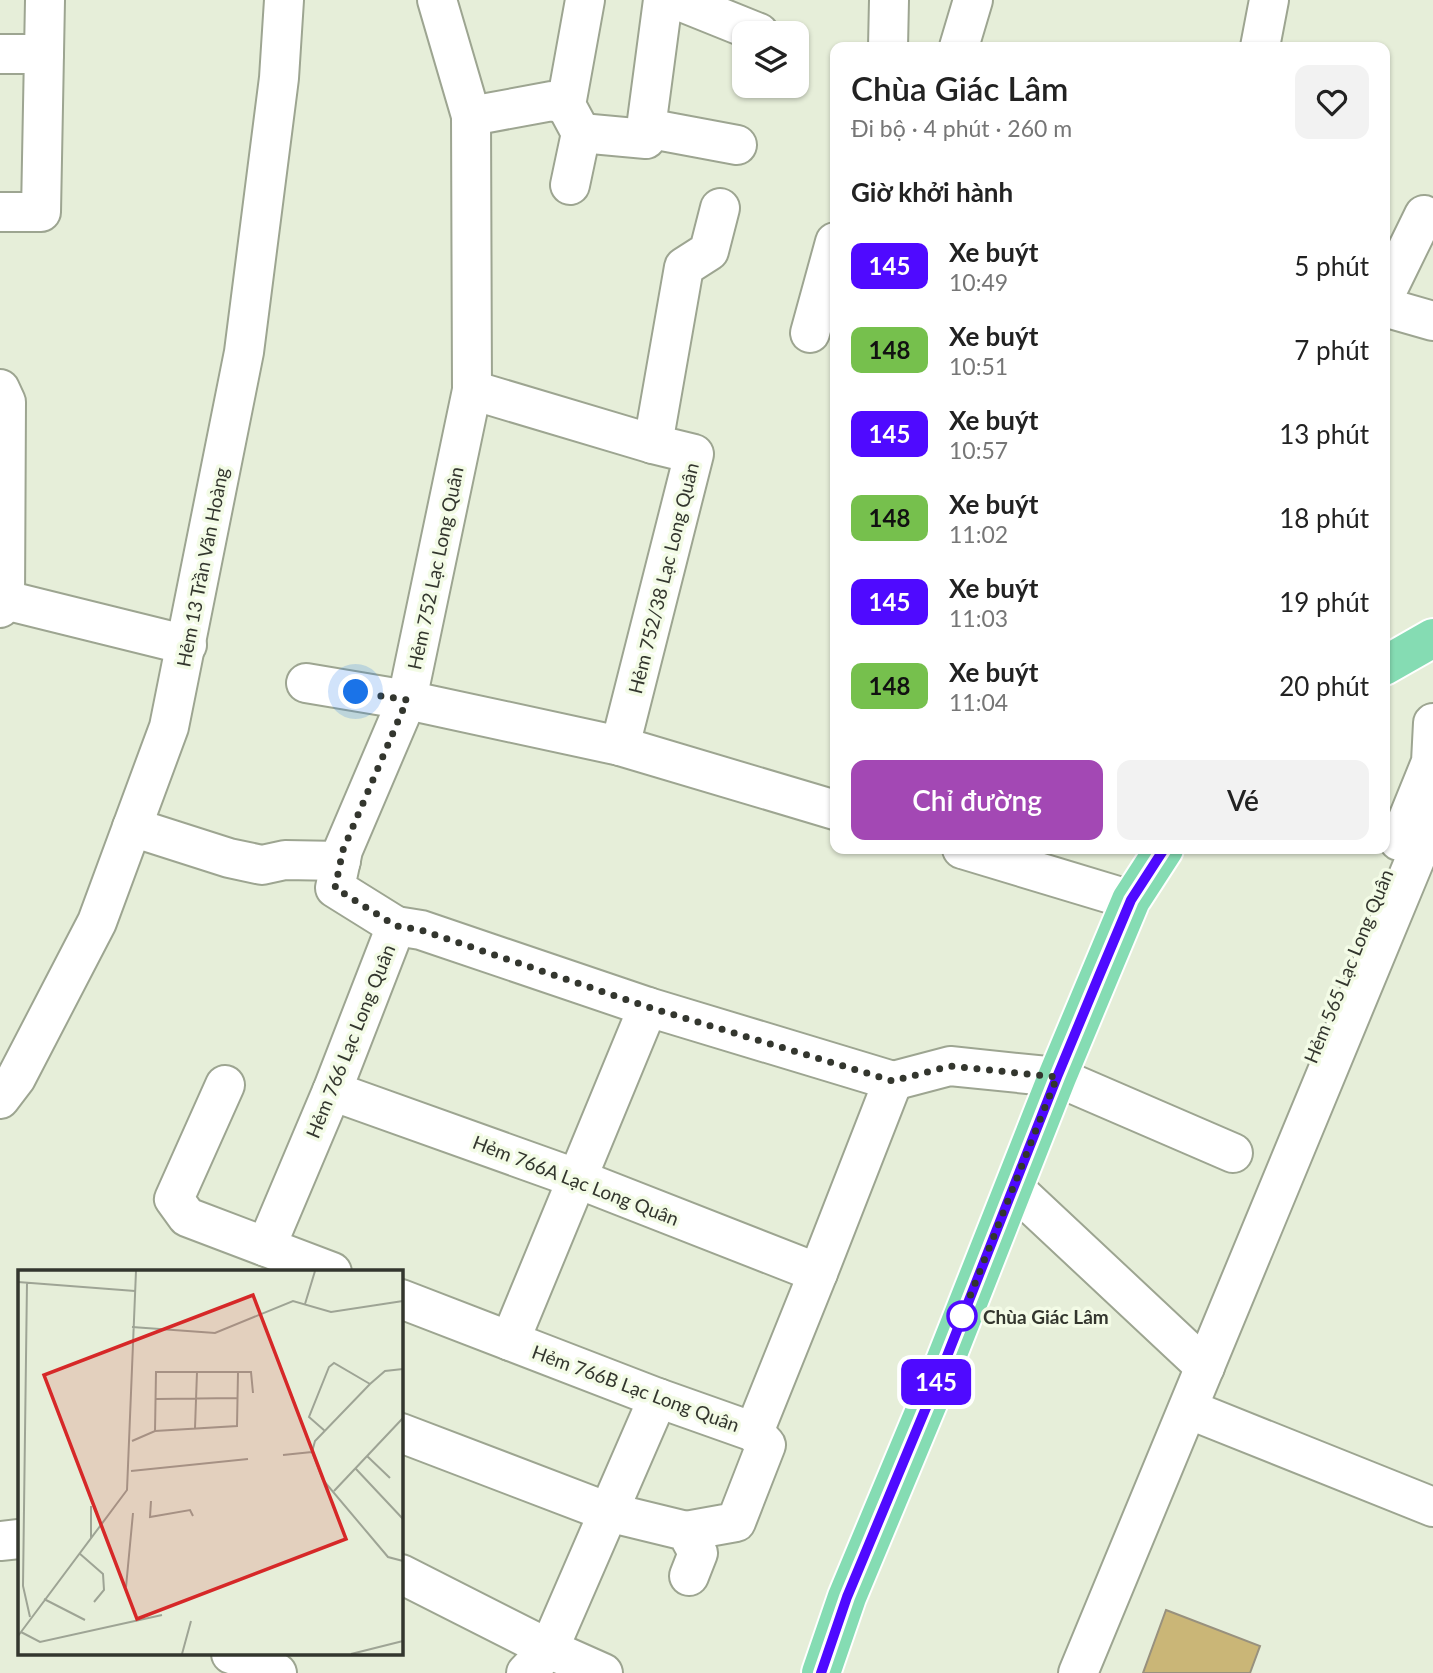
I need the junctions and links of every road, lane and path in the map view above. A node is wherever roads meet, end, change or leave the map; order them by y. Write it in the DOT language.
graph roads {
  1 [pos="45,0"];
  2 [pos="284,0"];
  3 [pos="437,0"];
  4 [pos="585,0"];
  5 [pos="663,0"];
  6 [pos="677,0"];
  7 [pos="889,0"];
  8 [pos="973,0"];
  9 [pos="1269,0"];
  10 [pos="732,22"];
  11 [pos="888,42"];
  12 [pos="960,42"];
  13 [pos="1261,42"];
  14 [pos="0,54"];
  15 [pos="44,54"];
  16 [pos="471,116"];
  17 [pos="573,119"];
  18 [pos="646,128"];
  19 [pos="737,145"];
  20 [pos="570,185"];
  21 [pos="720,208"];
  22 [pos="0,212"];
  23 [pos="1424,215"];
  24 [pos="830,260"];
  25 [pos="1390,285"];
  26 [pos="1390,309"];
  27 [pos="1433,321"];
  28 [pos="810,333"];
  29 [pos="0,389"];
  30 [pos="472,390"];
  31 [pos="653,443"];
  32 [pos="3,604"];
  33 [pos="1433,638"];
  34 [pos="187,645"];
  35 [pos="1390,663"];
  36 [pos="306,683"];
  37 [pos="407,700"];
  38 [pos="1433,723"];
  39 [pos="620,746"];
  40 [pos="830,809"];
  41 [pos="1433,816"];
  42 [pos="132,827"];
  43 [pos="1390,852"];
  44 [pos="979,854"];
  45 [pos="1161,854"];
  46 [pos="1389,854"];
  47 [pos="341,862"];
  48 [pos="1131,900"];
  49 [pos="396,926"];
  50 [pos="648,1007"];
  51 [pos="1057,1077"];
  52 [pos="893,1081"];
  53 [pos="225,1085"];
  54 [pos="332,1091"];
  55 [pos="0,1099"];
  56 [pos="578,1179"];
  57 [pos="1014,1188"];
  58 [pos="266,1247"];
  59 [pos="326,1270"];
  60 [pos="818,1273"];
  61 [pos="402,1299"];
  62 [pos="510,1341"];
  63 [pos="1205,1367"];
  64 [pos="658,1398"];
  65 [pos="1188,1409"];
  66 [pos="754,1432"];
  67 [pos="402,1433"];
  68 [pos="1433,1507"];
  69 [pos="608,1512"];
  70 [pos="686,1531"];
  71 [pos="18,1539"];
  72 [pos="0,1541"];
  73 [pos="402,1575"];
  74 [pos="689,1576"];
  75 [pos="538,1661"];
  76 [pos="603,1673"];
  77 [pos="821,1673"];
  78 [pos="1078,1673"];
  1 -- 15 [label="street"];
  2 -- 34 [label="street, Hẻm 13 Trần Văn Hoàng"];
  3 -- 16 [label="street, Hẻm 752 Lạc Long Quân"];
  4 -- 17 [label="street"];
  5 -- 18 [label="street"];
  6 -- 10 [label="street"];
  7 -- 11 [label="street"];
  8 -- 12 [label="street"];
  9 -- 13 [label="street"];
  14 -- 15 [label="street"];
  15 -- 22 [label="street"];
  16 -- 17 [label="street"];
  16 -- 30 [label="street, Hẻm 752 Lạc Long Quân"];
  17 -- 18 [label="street"];
  17 -- 20 [label="street"];
  18 -- 19 [label="street"];
  21 -- 31 [label="street"];
  23 -- 25 [label="street"];
  24 -- 28 [label="street"];
  26 -- 27 [label="street"];
  29 -- 32 [label="street"];
  30 -- 31 [label="street"];
  30 -- 37 [label="street, Hẻm 752 Lạc Long Quân"];
  31 -- 39 [label="street, Hẻm 752/38 Lạc Long Quân"];
  32 -- 34 [label="street"];
  33 -- 35 [label="main road"];
  34 -- 42 [label="street, Hẻm 13 Trần Văn Hoàng"];
  36 -- 37 [label="street"];
  37 -- 39 [label="street"];
  37 -- 47 [label="street, Hẻm 752 Lạc Long Quân"];
  38 -- 43 [label="street, Hẻm 565 Lạc Long Quân"];
  39 -- 40 [label="street"];
  41 -- 63 [label="street"];
  42 -- 47 [label="street"];
  42 -- 55 [label="street, Hẻm 13 Trần Văn Hoàng"];
  44 -- 48 [label="street"];
  45 -- 48 [label="main road"];
  46 -- 51 [label="street, Hẻm 565 Lạc Long Quân"];
  47 -- 49 [label="street"];
  48 -- 51 [label="main road"];
  49 -- 50 [label="street, Hẻm 766 Lạc Long Quân"];
  49 -- 54 [label="street, Hẻm 766 Lạc Long Quân"];
  50 -- 52 [label="street, Hẻm 766 Lạc Long Quân"];
  50 -- 56 [label="street"];
  51 -- 52 [label="street"];
  51 -- 57 [label="main road"];
  52 -- 60 [label="street, Hẻm 766B Lạc Long Quân"];
  53 -- 58 [label="street"];
  54 -- 56 [label="street, Hẻm 766A Lạc Long Quân"];
  54 -- 58 [label="street, Hẻm 766 Lạc Long Quân"];
  56 -- 60 [label="street, Hẻm 766A Lạc Long Quân"];
  56 -- 62 [label="street"];
  57 -- 63 [label="street"];
  57 -- 77 [label="main road"];
  58 -- 59 [label="street"];
  60 -- 66 [label="street, Hẻm 766B Lạc Long Quân"];
  61 -- 62 [label="street, Hẻm 766B Lạc Long Quân"];
  62 -- 64 [label="street, Hẻm 766B Lạc Long Quân"];
  63 -- 65 [label="street"];
  64 -- 66 [label="street, Hẻm 766B Lạc Long Quân"];
  64 -- 69 [label="street"];
  65 -- 68 [label="street"];
  65 -- 78 [label="street"];
  66 -- 70 [label="street"];
  67 -- 69 [label="street"];
  69 -- 70 [label="street"];
  69 -- 75 [label="street"];
  70 -- 74 [label="street"];
  71 -- 72 [label="street"];
  73 -- 75 [label="street"];
  75 -- 76 [label="street"];
}
